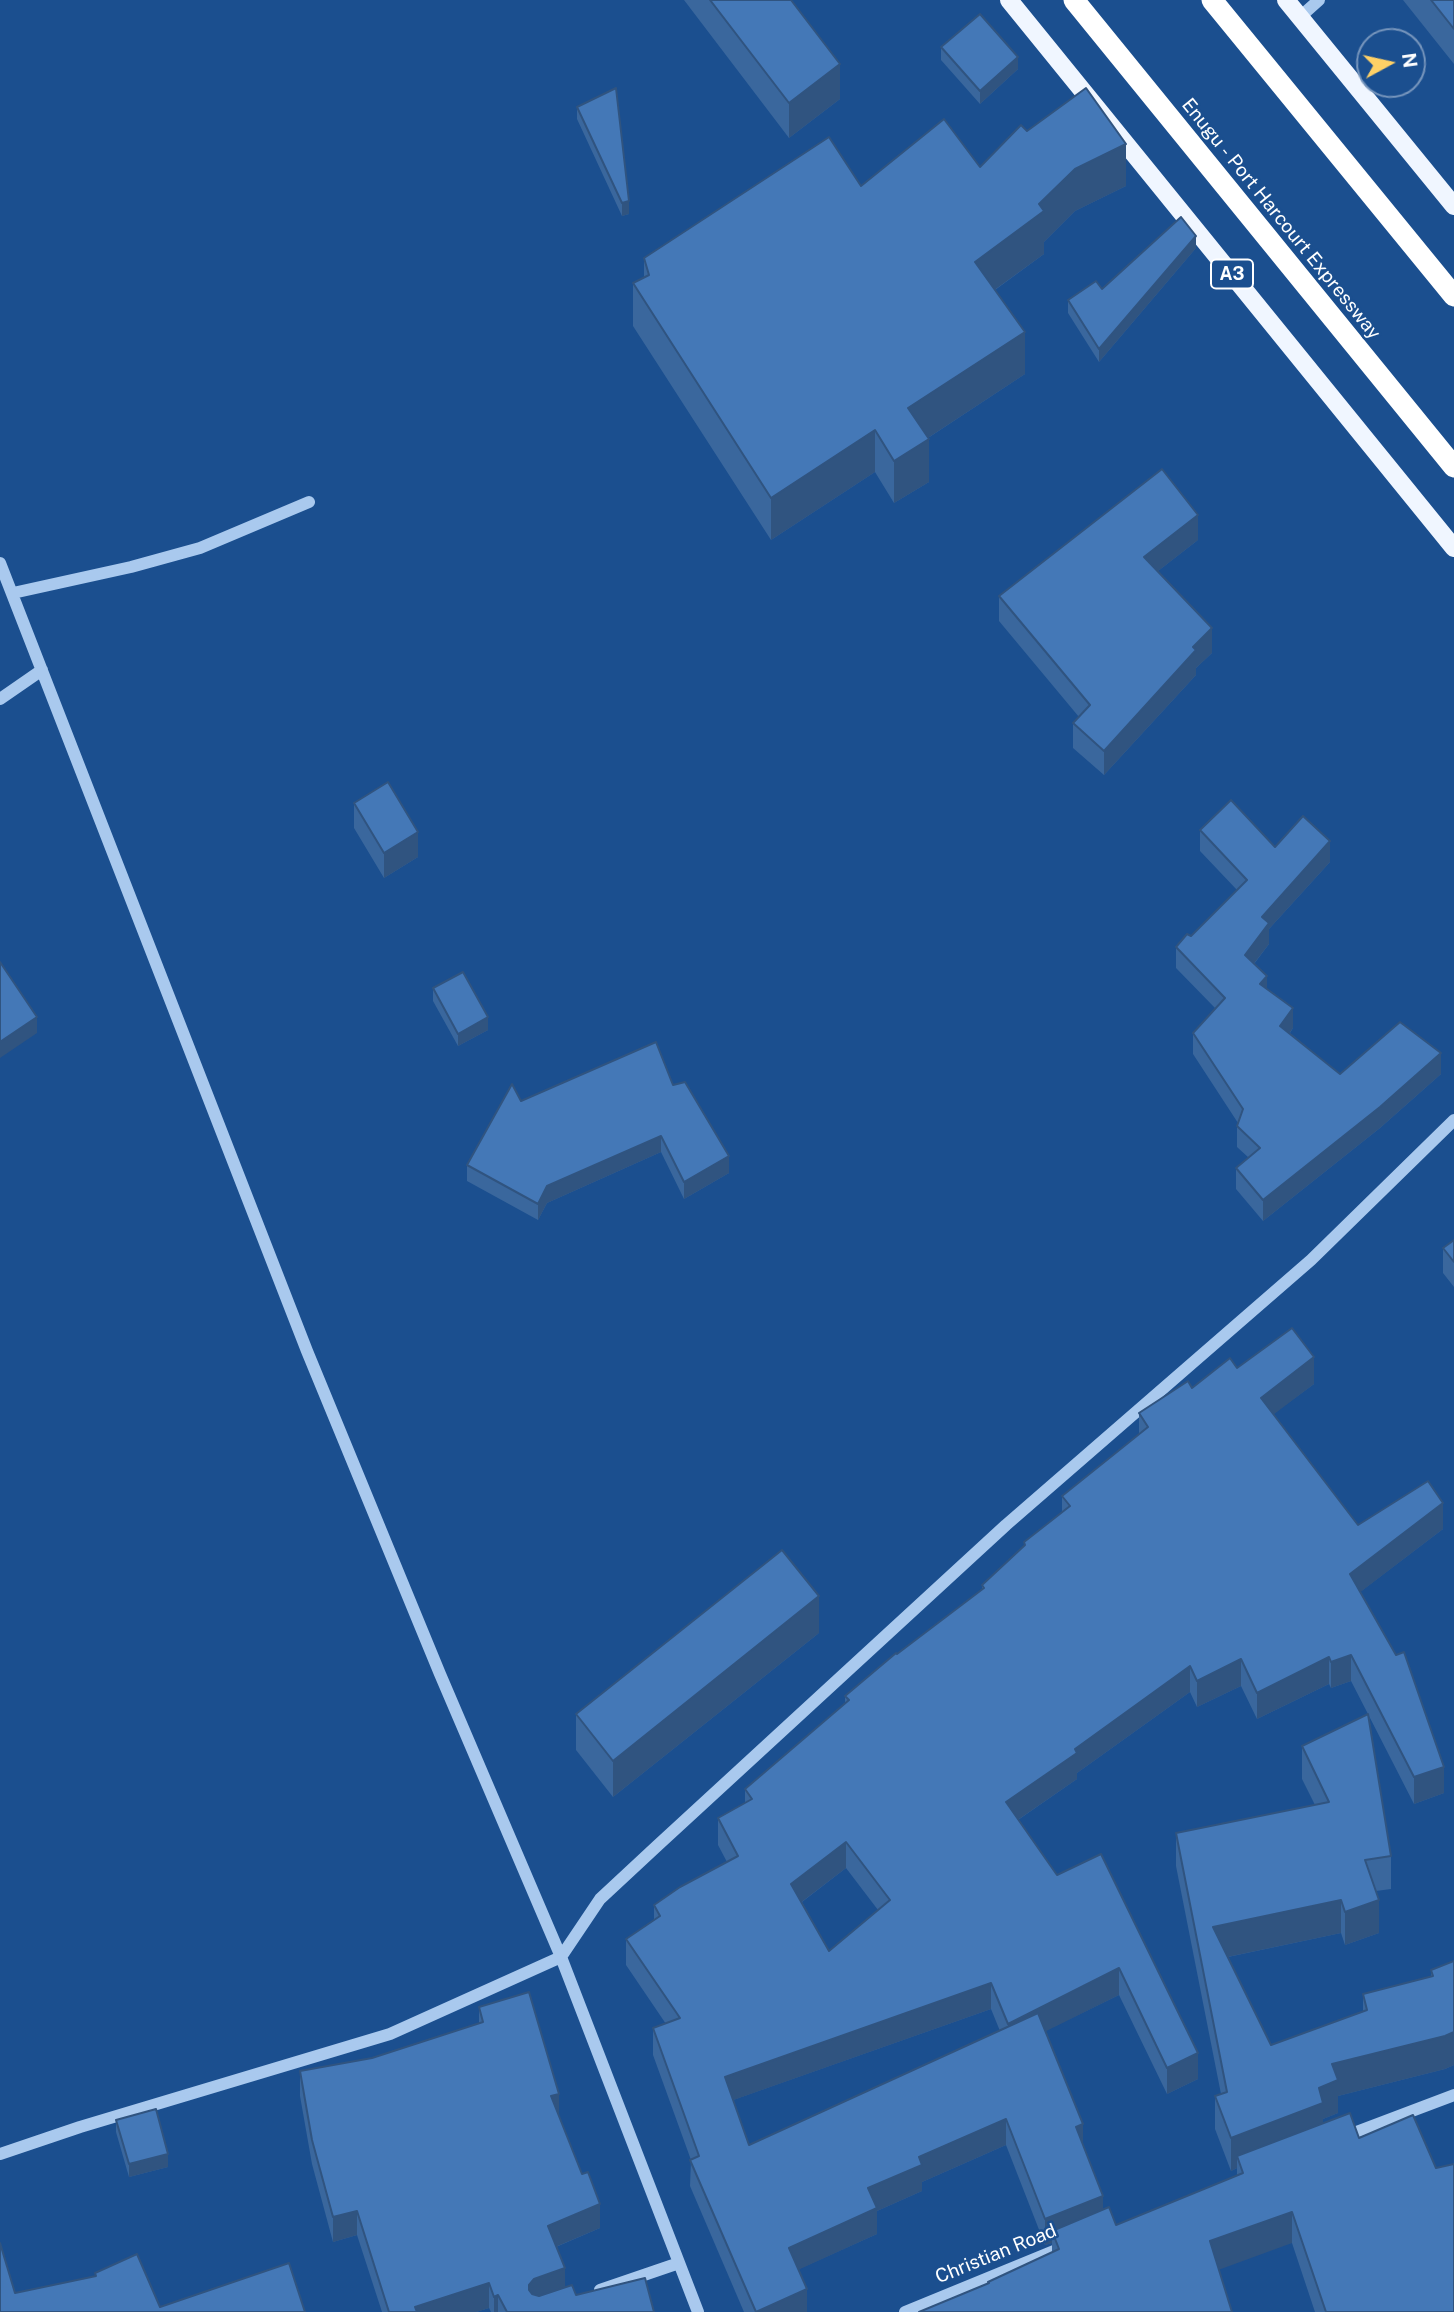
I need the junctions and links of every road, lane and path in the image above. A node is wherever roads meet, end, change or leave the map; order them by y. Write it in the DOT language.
graph roads {
  1 [pos="1009,0"];
  2 [pos="1074,0"];
  3 [pos="1212,0"];
  4 [pos="1286,0"];
  5 [pos="1319,0"];
  6 [pos="1300,17"];
  7 [pos="1454,206"];
  8 [pos="1454,296"];
  9 [pos="1454,467"];
  10 [pos="309,502"];
  11 [pos="1454,548"];
  12 [pos="0,563"];
  13 [pos="13,593"];
  14 [pos="42,670"];
  15 [pos="0,699"];
  16 [pos="1454,1120"];
  17 [pos="561,1957"];
  18 [pos="1454,2095"];
  19 [pos="1328,2143"];
  20 [pos="0,2154"];
  21 [pos="1073,2244"];
  22 [pos="679,2263"];
  23 [pos="589,2294"];
  24 [pos="698,2312"];
  25 [pos="905,2312"];
  1 -- 11 [label="main road, A3"];
  2 -- 9 [label="highway, Enugu - Port Harcourt Expressway / A3"];
  3 -- 8 [label="highway"];
  4 -- 6 [label="main road"];
  5 -- 6 [label="street"];
  6 -- 7 [label="main road"];
  10 -- 13 [label="street"];
  12 -- 13 [label="street"];
  13 -- 14 [label="street"];
  14 -- 15 [label="street"];
  14 -- 17 [label="street"];
  16 -- 17 [label="street"];
  17 -- 20 [label="street"];
  17 -- 22 [label="street"];
  18 -- 19 [label="street"];
  21 -- 25 [label="street, Christian Road"];
  22 -- 23 [label="street"];
  22 -- 24 [label="street"];
}
